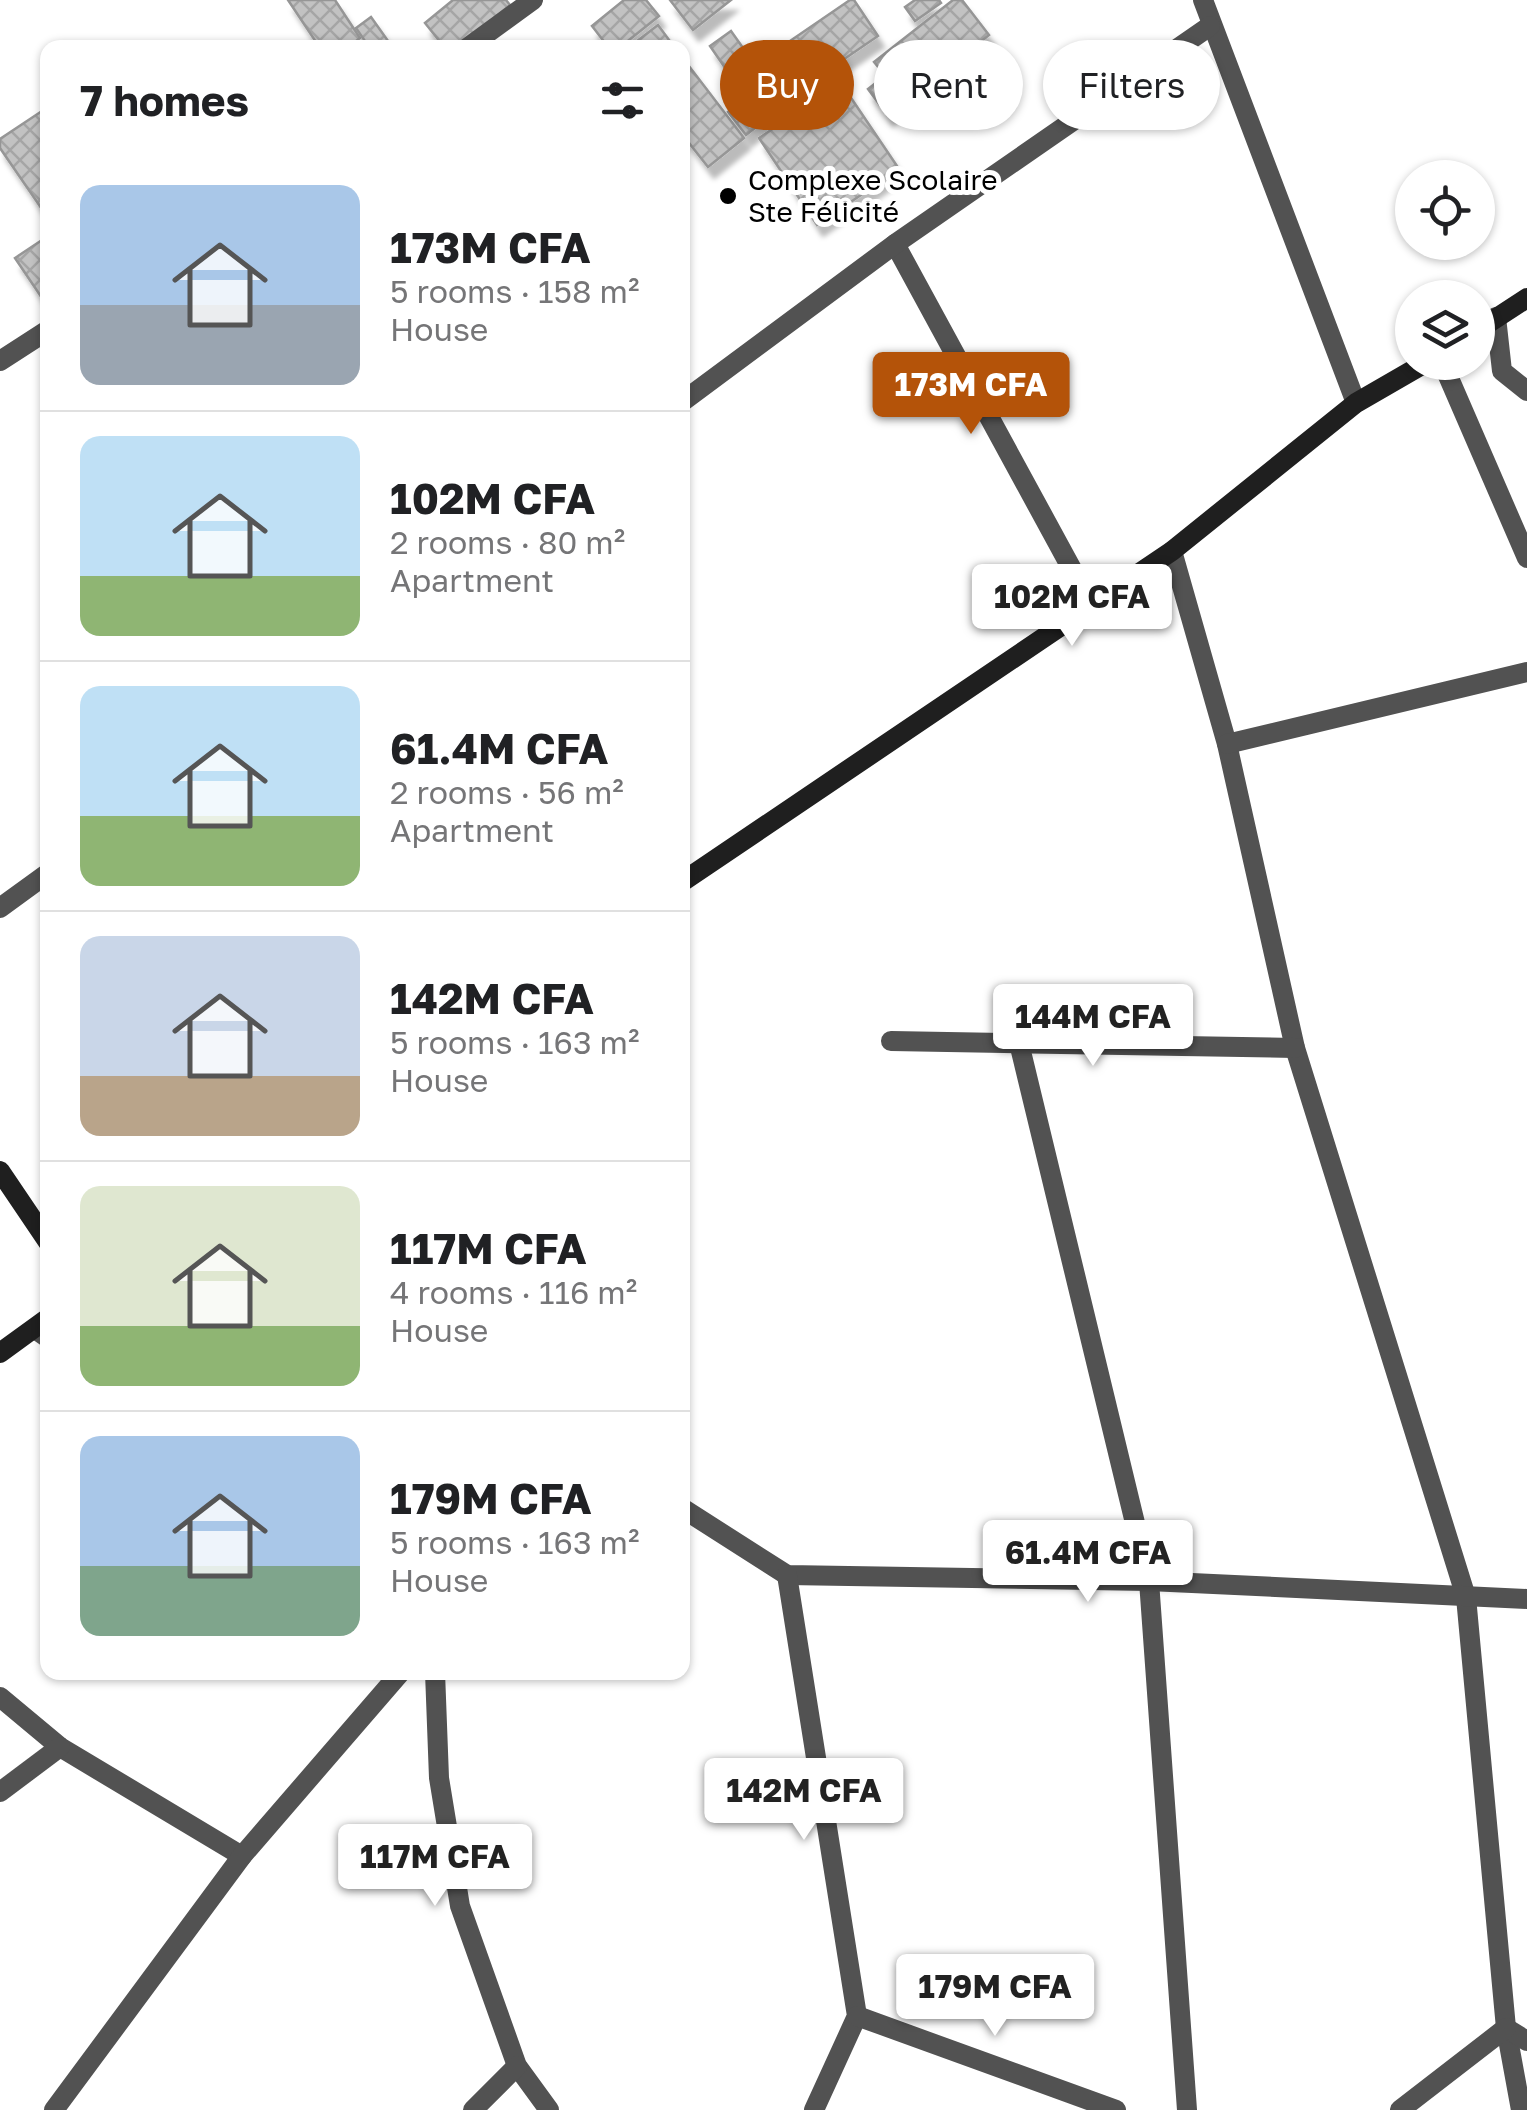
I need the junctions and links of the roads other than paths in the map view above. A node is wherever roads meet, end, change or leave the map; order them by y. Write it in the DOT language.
graph roads {
  1 [pos="532,0"];
  2 [pos="1203,0"];
  3 [pos="1210,26"];
  4 [pos="479,40"];
  5 [pos="895,244"];
  6 [pos="1527,298"];
  7 [pos="1496,318"];
  8 [pos="40,335"];
  9 [pos="0,361"];
  10 [pos="1396,380"];
  11 [pos="1450,380"];
  12 [pos="1527,391"];
  13 [pos="690,396"];
  14 [pos="1356,403"];
  15 [pos="1172,551"];
  16 [pos="1527,558"];
  17 [pos="1092,606"];
  18 [pos="1527,672"];
  19 [pos="1226,744"];
  20 [pos="690,877"];
  21 [pos="40,879"];
  22 [pos="0,908"];
  23 [pos="892,1041"];
  24 [pos="1020,1043"];
  25 [pos="1295,1048"];
  26 [pos="0,1171"];
  27 [pos="40,1230"];
  28 [pos="40,1330"];
  29 [pos="0,1353"];
  30 [pos="690,1513"];
  31 [pos="787,1575"];
  32 [pos="1150,1581"];
  33 [pos="1466,1597"];
  34 [pos="1527,1599"];
  35 [pos="394,1680"];
  36 [pos="435,1680"];
  37 [pos="0,1697"];
  38 [pos="60,1747"];
  39 [pos="0,1792"];
  40 [pos="242,1856"];
  41 [pos="857,2016"];
  42 [pos="1506,2028"];
  43 [pos="1527,2041"];
  44 [pos="517,2066"];
  45 [pos="54,2110"];
  46 [pos="473,2110"];
  47 [pos="549,2110"];
  48 [pos="814,2110"];
  49 [pos="1116,2110"];
  50 [pos="1187,2110"];
  51 [pos="1400,2110"];
  52 [pos="1521,2110"];
  1 -- 4 [label="street"];
  2 -- 3 [label="street"];
  3 -- 5 [label="street"];
  3 -- 14 [label="street"];
  5 -- 13 [label="street"];
  5 -- 17 [label="street"];
  6 -- 7 [label="main road"];
  7 -- 12 [label="street"];
  8 -- 9 [label="street"];
  10 -- 14 [label="main road"];
  11 -- 16 [label="street"];
  14 -- 15 [label="main road"];
  15 -- 17 [label="main road"];
  15 -- 19 [label="street"];
  17 -- 20 [label="main road"];
  18 -- 19 [label="street"];
  19 -- 25 [label="street"];
  21 -- 22 [label="street"];
  23 -- 24 [label="street"];
  24 -- 25 [label="street"];
  24 -- 32 [label="street"];
  25 -- 33 [label="street"];
  26 -- 27 [label="main road"];
  28 -- 29 [label="main road"];
  30 -- 31 [label="street"];
  31 -- 32 [label="street"];
  31 -- 41 [label="street"];
  32 -- 33 [label="street"];
  32 -- 50 [label="street"];
  33 -- 34 [label="street"];
  33 -- 42 [label="street"];
  35 -- 40 [label="street"];
  36 -- 44 [label="street"];
  37 -- 38 [label="street"];
  38 -- 39 [label="street"];
  38 -- 40 [label="street"];
  40 -- 45 [label="street"];
  41 -- 48 [label="street"];
  41 -- 49 [label="street"];
  42 -- 43 [label="street"];
  42 -- 51 [label="street"];
  42 -- 52 [label="street"];
  44 -- 46 [label="street"];
  44 -- 47 [label="street"];
}
